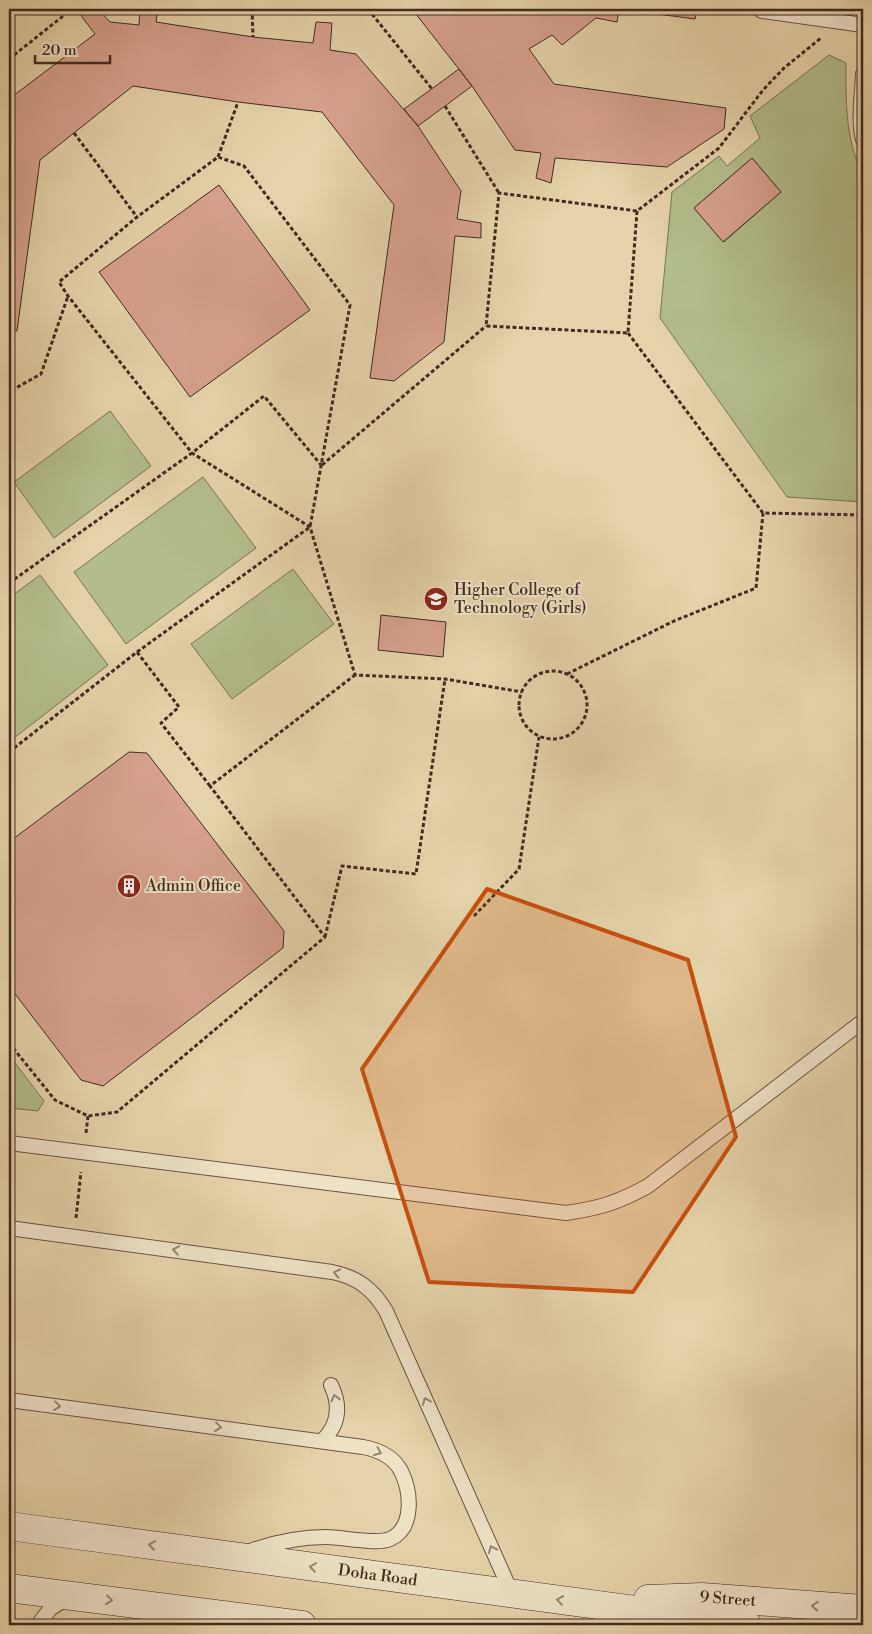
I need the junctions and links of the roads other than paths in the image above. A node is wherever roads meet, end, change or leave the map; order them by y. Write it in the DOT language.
graph roads {
  1 [pos="759,9"];
  2 [pos="863,25"];
  3 [pos="863,74"];
  4 [pos="863,140"];
  5 [pos="863,1021"];
  6 [pos="9,1143"];
  7 [pos="9,1228"];
  8 [pos="331,1385"];
  9 [pos="9,1400"];
  10 [pos="322,1441"];
  11 [pos="9,1526"];
  12 [pos="233,1557"];
  13 [pos="9,1588"];
  14 [pos="512,1594"];
  15 [pos="72,1596"];
  16 [pos="593,1605"];
  17 [pos="863,1609"];
  18 [pos="153,1615"];
  19 [pos="38,1625"];
  20 [pos="302,1625"];
  21 [pos="748,1625"];
  1 -- 2 [label="lane"];
  3 -- 4 [label="lane"];
  5 -- 6 [label="lane"];
  14 -- 7 [label="lane, one-way"];
  10 -- 8 [label="lane, one-way"];
  9 -- 10 [label="lane, one-way"];
  10 -- 12 [label="lane, one-way"];
  12 -- 11 [label="main road, Doha Road, one-way"];
  14 -- 12 [label="main road, Doha Road, one-way"];
  13 -- 15 [label="main road"];
  16 -- 14 [label="main road, Doha Road, one-way"];
  15 -- 18 [label="main road, one-way"];
  15 -- 19 [label="lane"];
  17 -- 16 [label="main road, 9 Street, one-way"];
  16 -- 21 [label="main road, Doha Road"];
  18 -- 20 [label="main road"];
}
